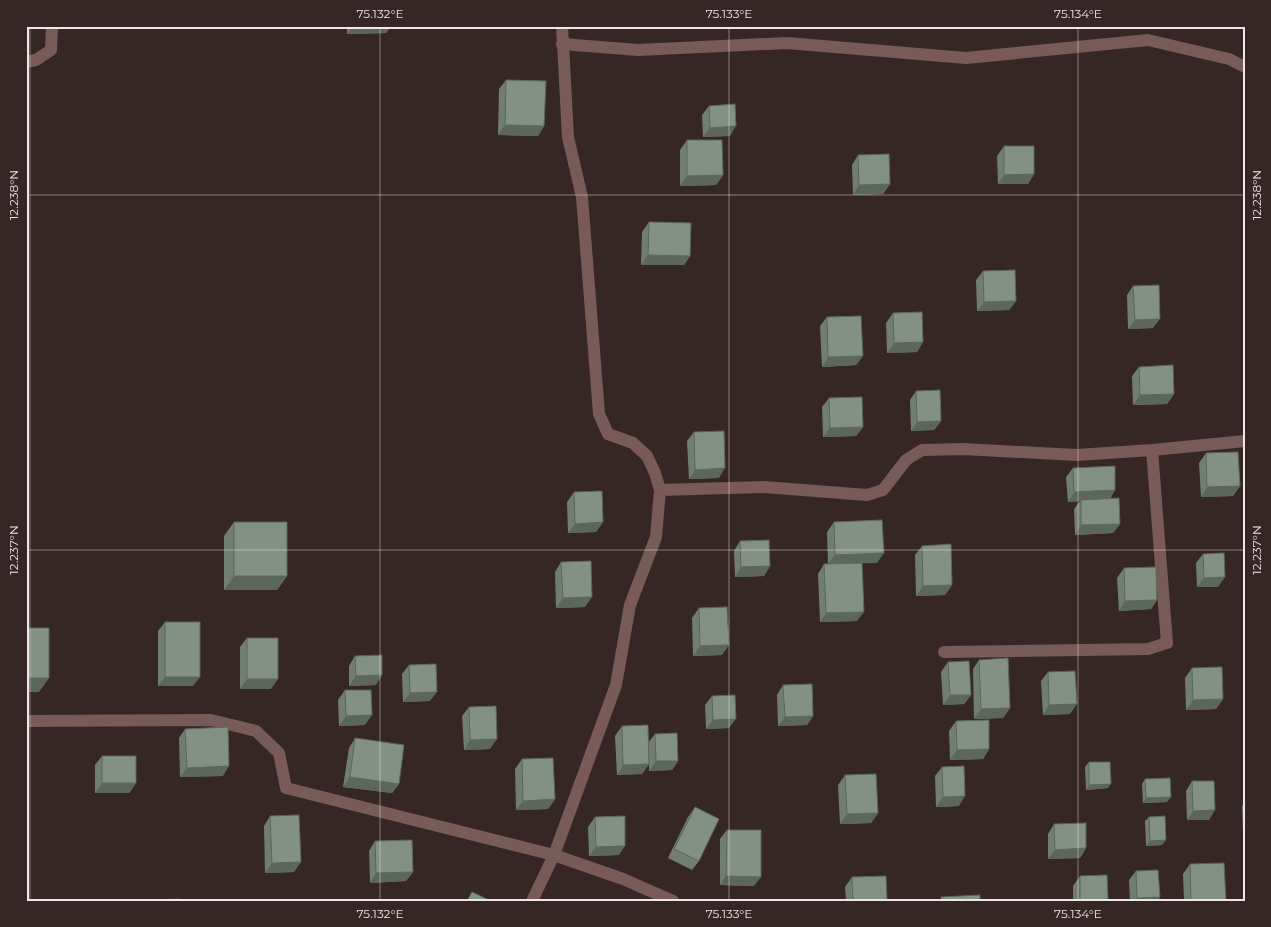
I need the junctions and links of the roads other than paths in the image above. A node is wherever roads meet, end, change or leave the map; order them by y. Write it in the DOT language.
graph roads {
  1 [pos="52,26"];
  2 [pos="562,26"];
  3 [pos="562,44"];
  4 [pos="26,62"];
  5 [pos="1245,67"];
  6 [pos="1245,441"];
  7 [pos="1152,450"];
  8 [pos="660,490"];
  9 [pos="944,652"];
  10 [pos="26,721"];
  11 [pos="554,855"];
  12 [pos="532,901"];
  13 [pos="673,901"];
  1 -- 4 [label="street"];
  2 -- 3 [label="street"];
  3 -- 5 [label="street"];
  3 -- 8 [label="street"];
  6 -- 7 [label="street"];
  7 -- 8 [label="street"];
  7 -- 9 [label="street"];
  8 -- 11 [label="street"];
  10 -- 11 [label="street"];
  11 -- 12 [label="street"];
  11 -- 13 [label="street"];
}
